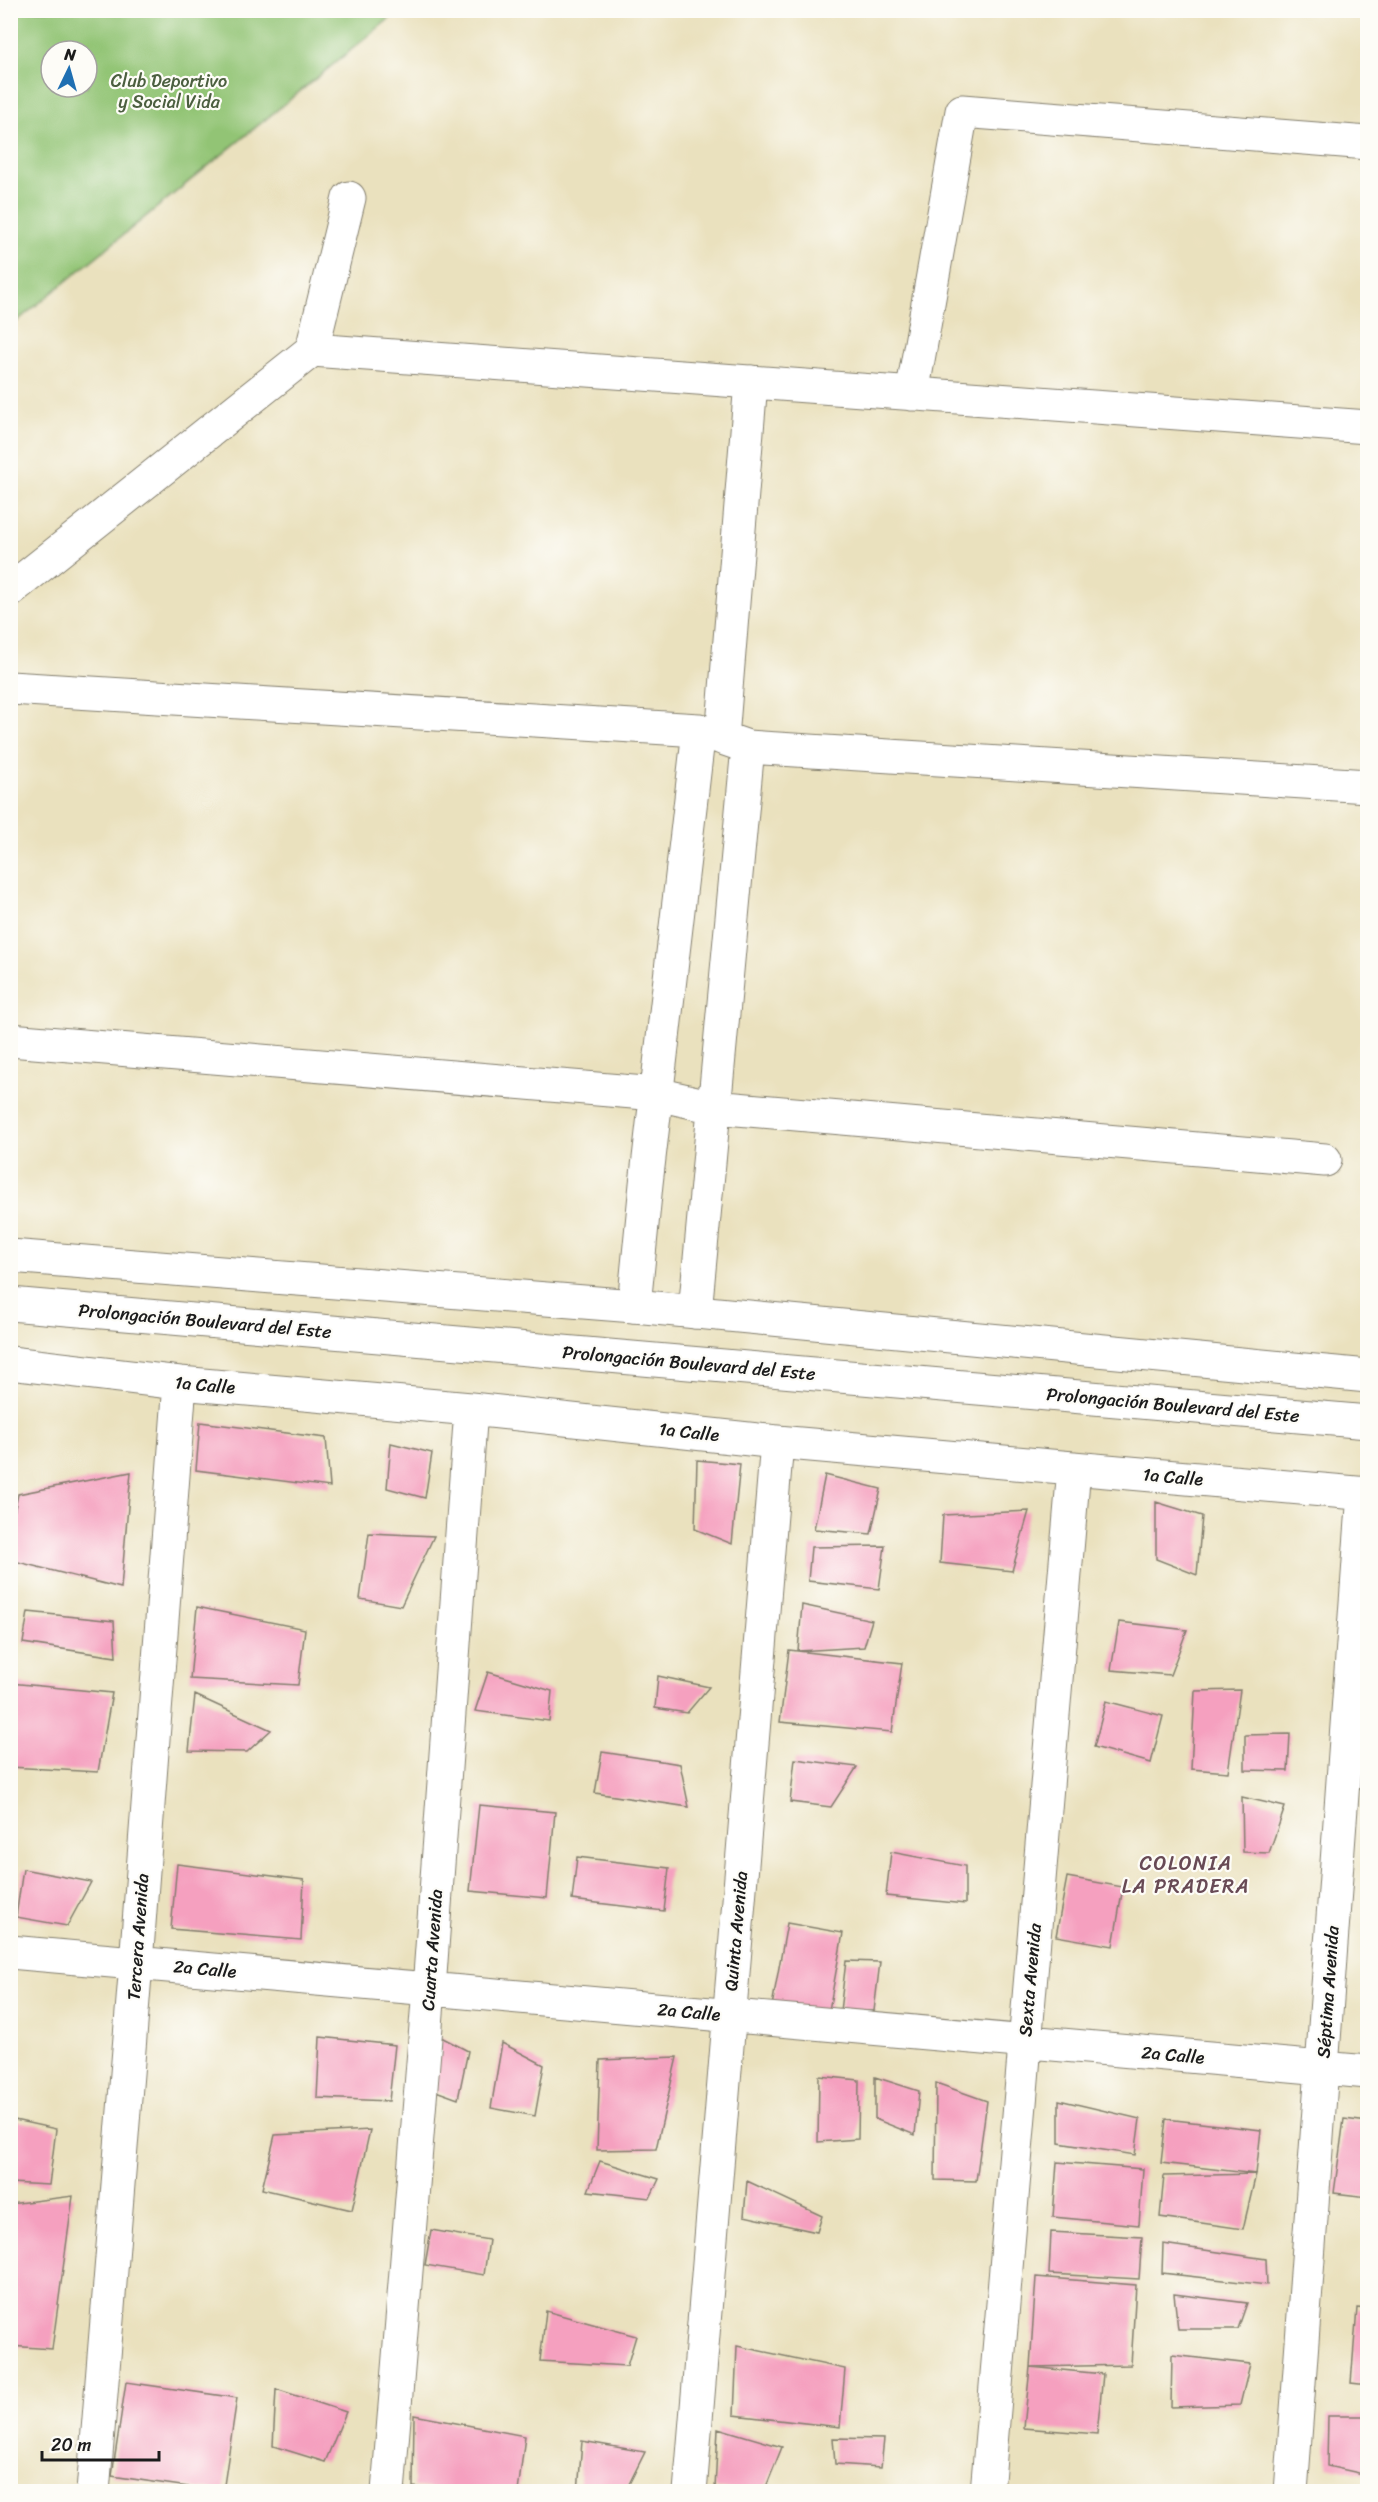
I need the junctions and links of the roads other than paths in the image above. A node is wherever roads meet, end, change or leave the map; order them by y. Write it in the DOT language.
graph roads {
  1 [pos="1368,143"];
  2 [pos="349,198"];
  3 [pos="312,350"];
  4 [pos="751,382"];
  5 [pos="912,394"];
  6 [pos="1368,427"];
  7 [pos="10,590"];
  8 [pos="10,688"];
  9 [pos="723,738"];
  10 [pos="1368,786"];
  11 [pos="10,1040"];
  12 [pos="657,1094"];
  13 [pos="714,1107"];
  14 [pos="1325,1160"];
  15 [pos="10,1256"];
  16 [pos="10,1304"];
  17 [pos="634,1306"];
  18 [pos="695,1312"];
  19 [pos="10,1363"];
  20 [pos="1368,1376"];
  21 [pos="180,1383"];
  22 [pos="471,1409"];
  23 [pos="1368,1422"];
  24 [pos="777,1442"];
  25 [pos="1074,1468"];
  26 [pos="1366,1493"];
  27 [pos="10,1952"];
  28 [pos="136,1963"];
  29 [pos="429,1989"];
  30 [pos="729,2015"];
  31 [pos="1025,2042"];
  32 [pos="1323,2068"];
  33 [pos="1368,2072"];
  34 [pos="93,2492"];
  35 [pos="388,2492"];
  36 [pos="690,2492"];
  37 [pos="987,2492"];
  38 [pos="1291,2492"];
  1 -- 5 [label="street"];
  2 -- 3 [label="street"];
  3 -- 4 [label="street"];
  3 -- 7 [label="street"];
  4 -- 5 [label="street"];
  4 -- 9 [label="street"];
  5 -- 6 [label="street"];
  8 -- 9 [label="street"];
  9 -- 10 [label="street"];
  9 -- 12 [label="street"];
  9 -- 13 [label="street"];
  11 -- 12 [label="street"];
  12 -- 13 [label="street"];
  12 -- 17 [label="street"];
  13 -- 14 [label="street"];
  13 -- 18 [label="street"];
  15 -- 17 [label="street"];
  16 -- 23 [label="street, Prolongación Boulevard del Este"];
  17 -- 18 [label="street"];
  18 -- 20 [label="street"];
  19 -- 21 [label="street, 1a Calle"];
  21 -- 22 [label="street, 1a Calle"];
  21 -- 28 [label="street, Tercera Avenida"];
  22 -- 24 [label="street, 1a Calle"];
  22 -- 29 [label="street, Cuarta Avenida"];
  24 -- 25 [label="street, 1a Calle"];
  24 -- 30 [label="street, Quinta Avenida"];
  25 -- 26 [label="street, 1a Calle"];
  25 -- 31 [label="street, Sexta Avenida"];
  26 -- 32 [label="street, Séptima Avenida"];
  27 -- 28 [label="street, 2a Calle"];
  28 -- 29 [label="street, 2a Calle"];
  28 -- 34 [label="street, Tercera Avenida"];
  29 -- 30 [label="street, 2a Calle"];
  29 -- 35 [label="street, Cuarta Avenida"];
  30 -- 31 [label="street, 2a Calle"];
  30 -- 36 [label="street, Quinta Avenida"];
  31 -- 32 [label="street, 2a Calle"];
  31 -- 37 [label="street, Sexta Avenida"];
  32 -- 33 [label="street, 2a Calle"];
  32 -- 38 [label="street, Séptima Avenida"];
}
